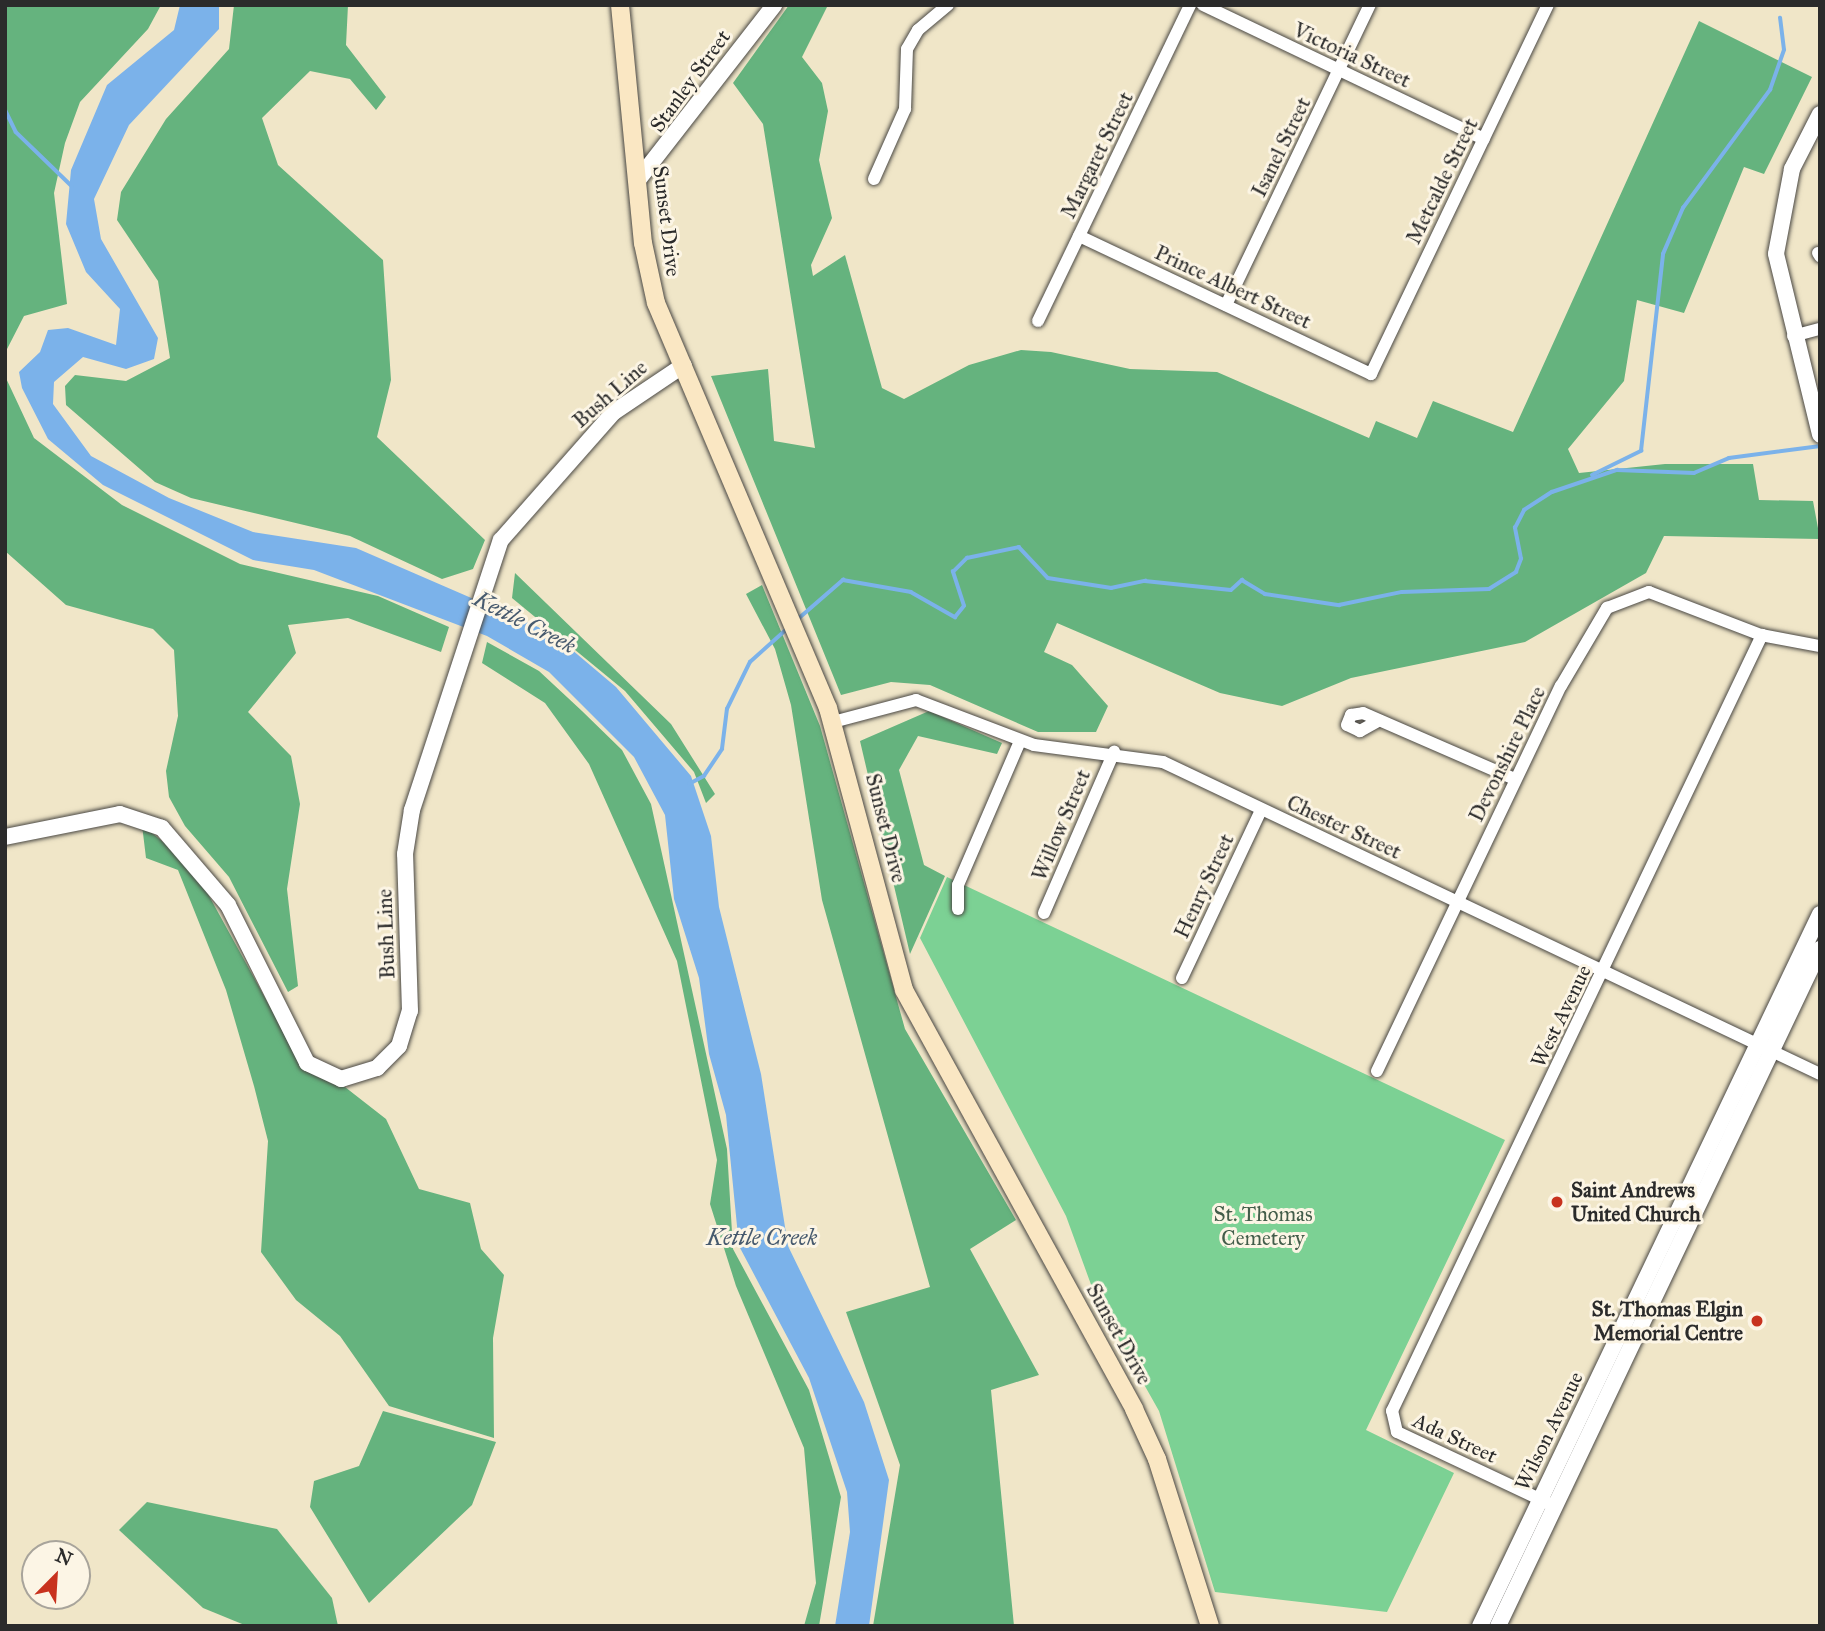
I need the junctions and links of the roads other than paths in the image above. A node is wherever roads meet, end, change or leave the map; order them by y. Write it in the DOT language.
graph roads {
  1 [pos="620,5"];
  2 [pos="774,5"];
  3 [pos="948,5"];
  4 [pos="1190,5"];
  5 [pos="1203,5"];
  6 [pos="1370,5"];
  7 [pos="1548,5"];
  8 [pos="1339,71"];
  9 [pos="1820,114"];
  10 [pos="1484,139"];
  11 [pos="874,179"];
  12 [pos="638,180"];
  13 [pos="1079,236"];
  14 [pos="1226,305"];
  15 [pos="1038,321"];
  16 [pos="1820,329"];
  17 [pos="1793,336"];
  18 [pos="684,365"];
  19 [pos="1371,374"];
  20 [pos="1820,435"];
  21 [pos="1762,635"];
  22 [pos="1820,646"];
  23 [pos="1378,721"];
  24 [pos="834,722"];
  25 [pos="1020,741"];
  26 [pos="1114,752"];
  27 [pos="1516,779"];
  28 [pos="1261,810"];
  29 [pos="5,837"];
  30 [pos="1458,902"];
  31 [pos="958,909"];
  32 [pos="1044,913"];
  33 [pos="1820,914"];
  34 [pos="1820,949"];
  35 [pos="1604,972"];
  36 [pos="1182,978"];
  37 [pos="1764,1047"];
  38 [pos="1377,1071"];
  39 [pos="1820,1074"];
  40 [pos="1392,1411"];
  41 [pos="1547,1503"];
  42 [pos="1514,1572"];
  43 [pos="1210,1626"];
  44 [pos="1480,1626"];
  45 [pos="1498,1626"];
  1 -- 12 [label="main road, Sunset Drive"];
  2 -- 12 [label="street, Stanley Street"];
  3 -- 11 [label="street"];
  4 -- 13 [label="street, Margaret Street"];
  5 -- 8 [label="street, Victoria Street"];
  6 -- 8 [label="street, Isanel Street"];
  7 -- 10 [label="street, Metcalde Street"];
  8 -- 10 [label="street, Victoria Street"];
  8 -- 14 [label="street, Isanel Street"];
  9 -- 17 [label="street"];
  10 -- 19 [label="street, Metcalde Street"];
  12 -- 18 [label="main road, Sunset Drive"];
  13 -- 14 [label="street, Prince Albert Street"];
  13 -- 15 [label="street, Margaret Street"];
  14 -- 19 [label="street, Prince Albert Street"];
  16 -- 17 [label="street"];
  17 -- 20 [label="street"];
  18 -- 24 [label="main road, Sunset Drive"];
  18 -- 29 [label="street, Bush Line"];
  21 -- 22 [label="street, Devonshire Place"];
  21 -- 27 [label="street, Devonshire Place"];
  21 -- 35 [label="street, West Avenue"];
  23 -- 27 [label="street"];
  24 -- 25 [label="street, Chester Street"];
  24 -- 43 [label="main road, Sunset Drive"];
  25 -- 26 [label="street, Chester Street"];
  25 -- 31 [label="street"];
  26 -- 28 [label="street, Chester Street"];
  26 -- 32 [label="street, Willow Street"];
  27 -- 30 [label="street, Devonshire Place"];
  28 -- 30 [label="street, Chester Street"];
  28 -- 36 [label="street, Henry Street"];
  30 -- 35 [label="street, Chester Street"];
  30 -- 38 [label="street, Devonshire Place"];
  33 -- 37 [label="street, Wilson Avenue"];
  34 -- 37 [label="street, Wilson Avenue"];
  35 -- 37 [label="street, Chester Street"];
  35 -- 40 [label="street, West Avenue"];
  37 -- 39 [label="street, Chester Street"];
  37 -- 41 [label="street, Wilson Avenue"];
  40 -- 41 [label="street, Ada Street"];
  41 -- 42 [label="street, Wilson Avenue"];
  42 -- 44 [label="street, Wilson Avenue"];
  42 -- 45 [label="street, Wilson Avenue"];
}
